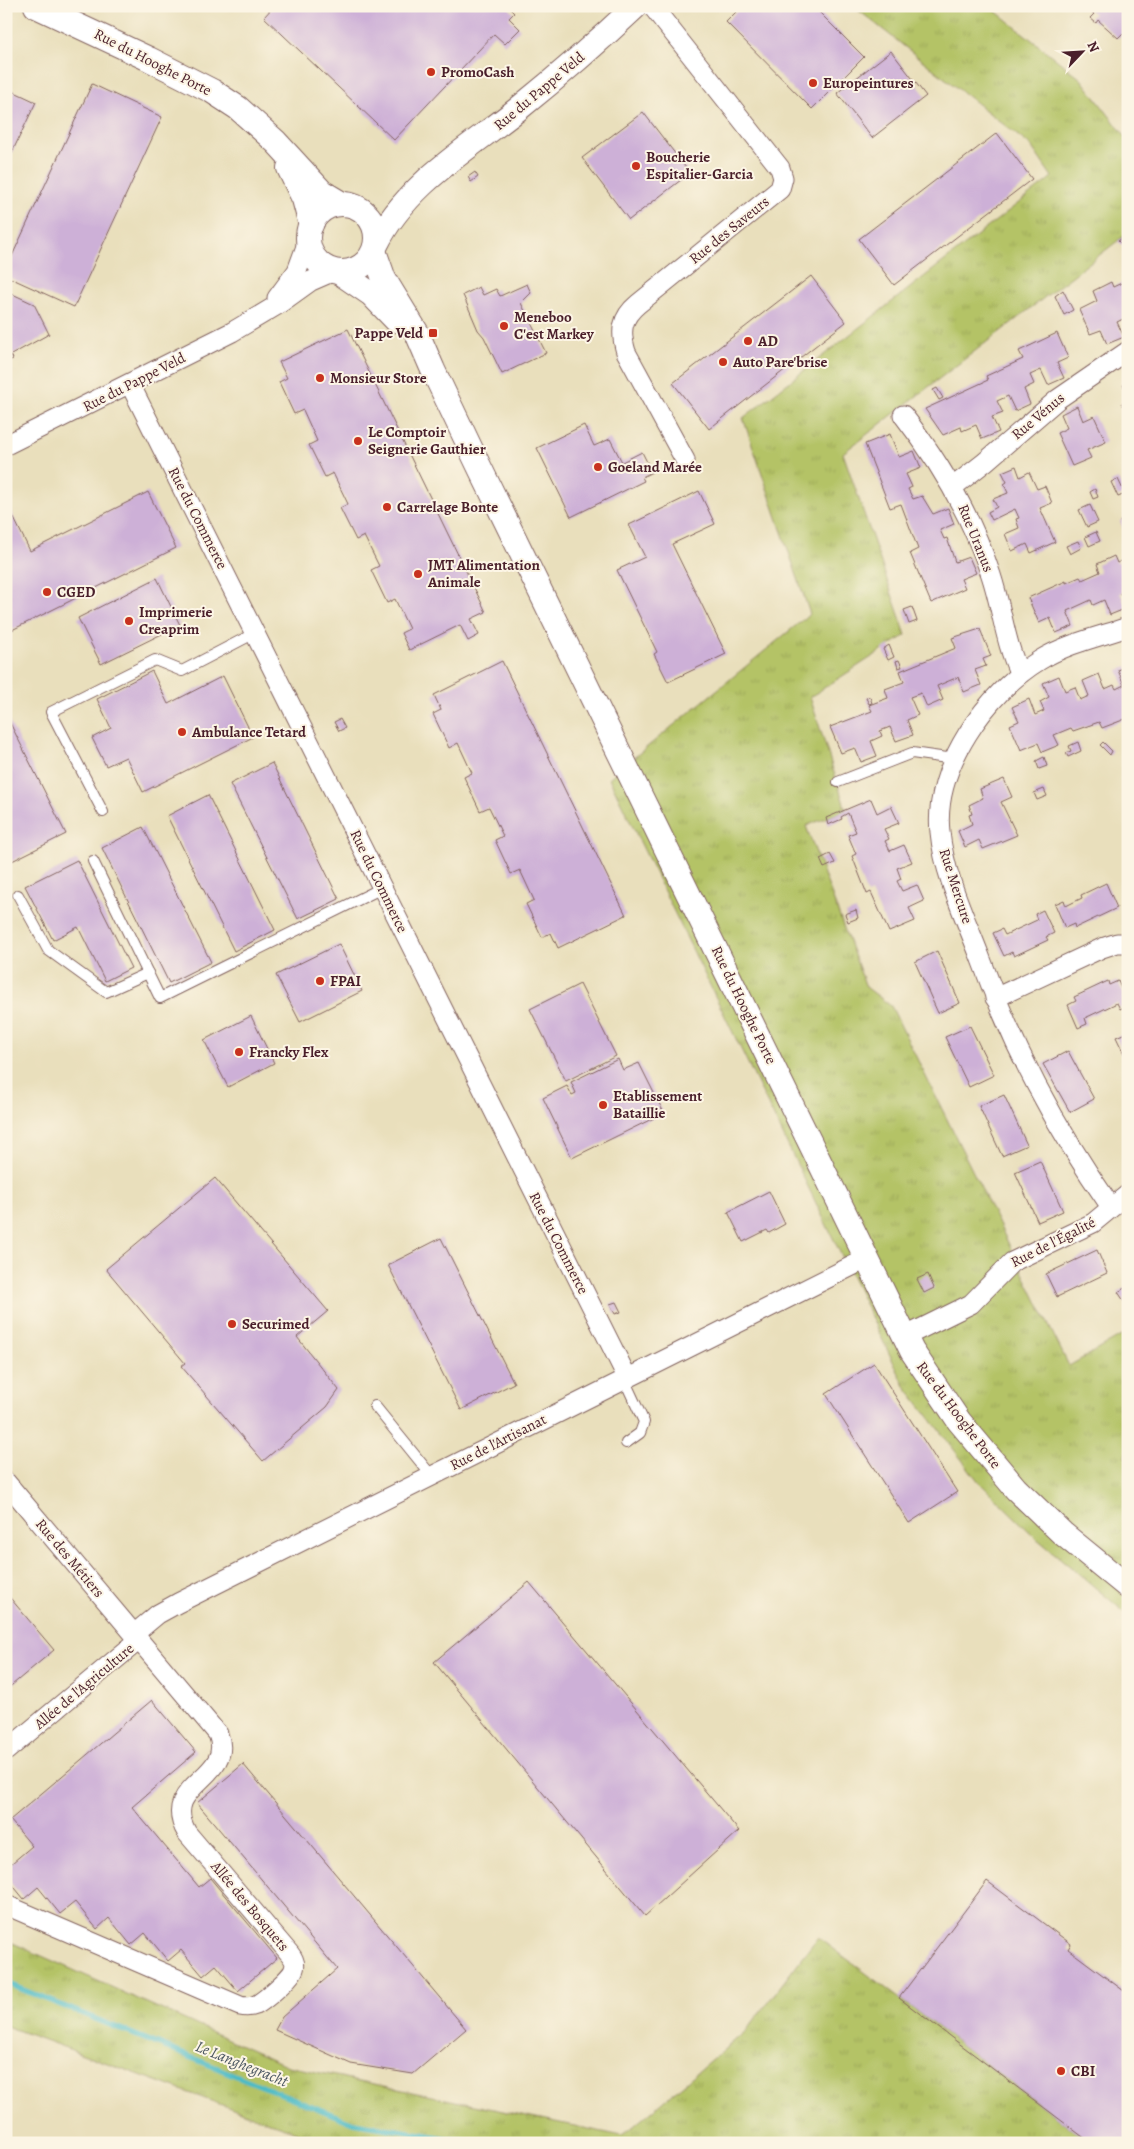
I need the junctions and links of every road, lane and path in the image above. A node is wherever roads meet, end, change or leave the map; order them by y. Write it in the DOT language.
graph roads {
  1 [pos="36,6"];
  2 [pos="636,6"];
  3 [pos="652,6"];
  4 [pos="262,130"];
  5 [pos="438,171"];
  6 [pos="350,206"];
  7 [pos="310,233"];
  8 [pos="375,248"];
  9 [pos="337,272"];
  10 [pos="260,315"];
  11 [pos="1128,351"];
  12 [pos="433,370"];
  13 [pos="130,384"];
  14 [pos="903,415"];
  15 [pos="6,446"];
  16 [pos="686,460"];
  17 [pos="953,488"];
  18 [pos="1128,627"];
  19 [pos="255,633"];
  20 [pos="1020,674"];
  21 [pos="954,759"];
  22 [pos="838,782"];
  23 [pos="103,812"];
  24 [pos="93,861"];
  25 [pos="382,888"];
  26 [pos="18,894"];
  27 [pos="1128,943"];
  28 [pos="148,973"];
  29 [pos="995,998"];
  30 [pos="1128,1194"];
  31 [pos="1111,1207"];
  32 [pos="866,1259"];
  33 [pos="904,1337"];
  34 [pos="625,1378"];
  35 [pos="374,1406"];
  36 [pos="626,1444"];
  37 [pos="431,1476"];
  38 [pos="6,1482"];
  39 [pos="1128,1587"];
  40 [pos="136,1637"];
  41 [pos="6,1751"];
  42 [pos="6,1905"];
  1 -- 4 [label="street, Rue du Hooghe Porte"];
  2 -- 5 [label="street, Rue du Pappe Veld"];
  3 -- 16 [label="street, Rue des Saveurs"];
  4 -- 6 [label="street, Rue du Hooghe Porte"];
  4 -- 7 [label="street, Rue du Hooghe Porte"];
  5 -- 6 [label="street, Rue du Pappe Veld"];
  5 -- 8 [label="street, Rue du Pappe Veld"];
  6 -- 7 [label="street"];
  6 -- 8 [label="street"];
  7 -- 9 [label="street"];
  7 -- 10 [label="street, Rue du Pappe Veld"];
  8 -- 9 [label="street"];
  8 -- 12 [label="street, Rue du Hooghe Porte"];
  9 -- 10 [label="street, Rue du Pappe Veld"];
  9 -- 12 [label="street, Rue du Hooghe Porte"];
  10 -- 13 [label="street, Rue du Pappe Veld"];
  11 -- 17 [label="street, Rue Vénus"];
  12 -- 32 [label="street, Rue du Hooghe Porte"];
  13 -- 15 [label="street, Rue du Pappe Veld"];
  13 -- 19 [label="street, Rue du Commerce"];
  14 -- 17 [label="street, Rue Uranus"];
  17 -- 20 [label="street, Rue Uranus"];
  18 -- 20 [label="street, Rue Mercure"];
  19 -- 23 [label="lane"];
  19 -- 25 [label="street, Rue du Commerce"];
  20 -- 21 [label="street, Rue Mercure"];
  21 -- 22 [label="lane"];
  21 -- 29 [label="street, Rue Mercure"];
  24 -- 28 [label="lane"];
  25 -- 28 [label="lane"];
  25 -- 34 [label="street, Rue du Commerce"];
  26 -- 28 [label="lane"];
  27 -- 29 [label="street"];
  29 -- 31 [label="street, Rue Mercure"];
  30 -- 31 [label="street, Rue de l'Égalité"];
  31 -- 33 [label="street, Rue de l'Égalité"];
  32 -- 33 [label="street, Rue du Hooghe Porte"];
  32 -- 34 [label="street, Rue de l'Artisanat"];
  33 -- 39 [label="street, Rue du Hooghe Porte"];
  34 -- 36 [label="lane"];
  34 -- 37 [label="street, Rue de l'Artisanat"];
  35 -- 37 [label="lane"];
  37 -- 40 [label="street, Rue de l'Artisanat"];
  38 -- 40 [label="street, Rue des Métiers"];
  40 -- 41 [label="street, Allée de l'Agriculture"];
  40 -- 42 [label="street, Allée des Bosquets"];
}
